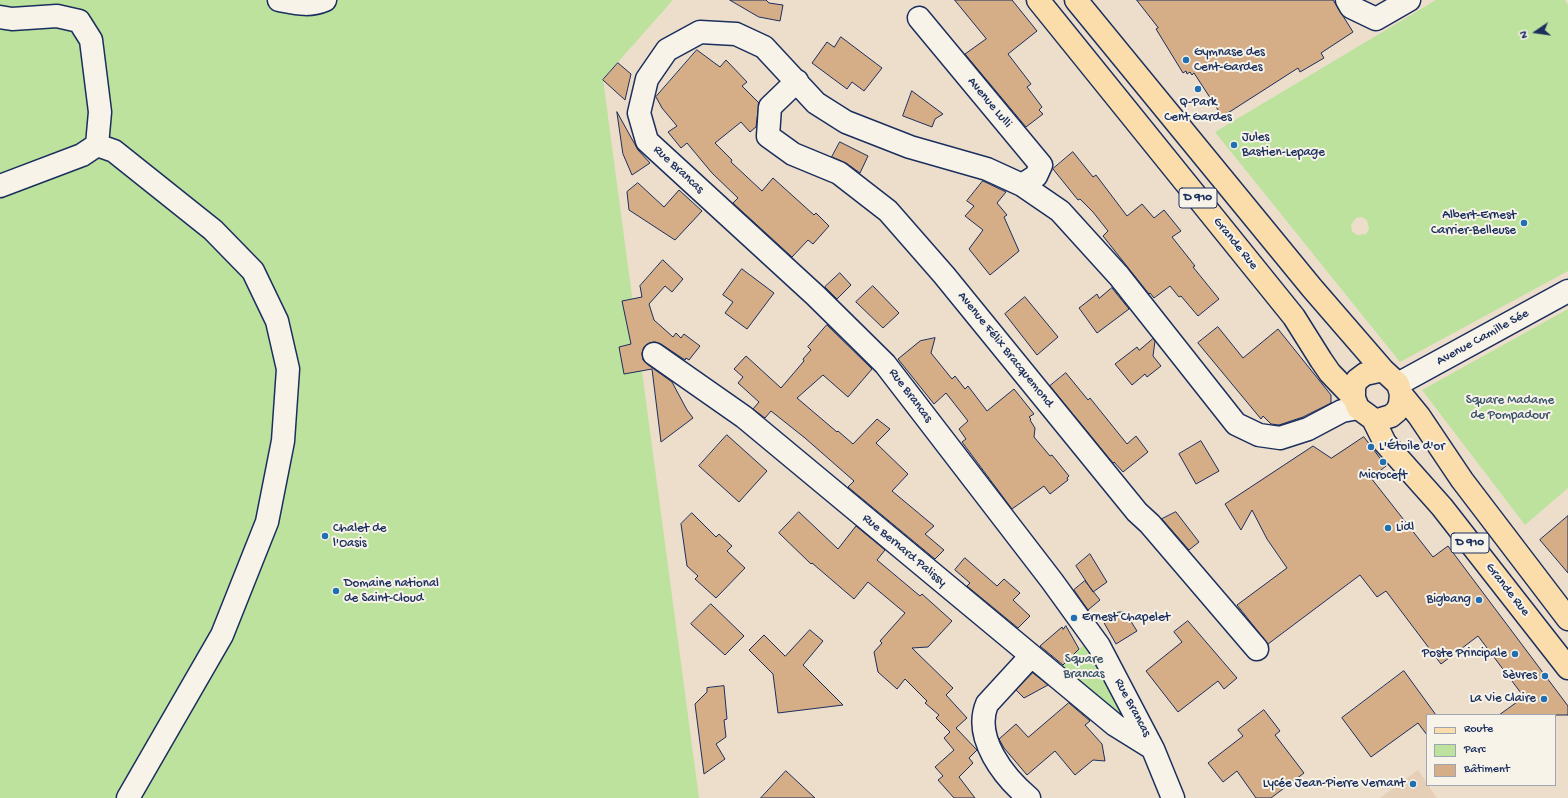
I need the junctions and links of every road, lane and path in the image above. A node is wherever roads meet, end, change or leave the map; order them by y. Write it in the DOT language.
graph roads {
  1 [pos="279,0"];
  2 [pos="326,0"];
  3 [pos="1038,0"];
  4 [pos="1076,0"];
  5 [pos="1409,0"];
  6 [pos="1349,3"];
  7 [pos="0,17"];
  8 [pos="919,18"];
  9 [pos="797,82"];
  10 [pos="97,145"];
  11 [pos="1022,185"];
  12 [pos="0,186"];
  13 [pos="1568,291"];
  14 [pos="654,354"];
  15 [pos="1394,383"];
  16 [pos="1361,408"];
  17 [pos="1568,619"];
  18 [pos="1257,649"];
  19 [pos="1031,656"];
  20 [pos="1568,668"];
  21 [pos="1153,748"];
  22 [pos="128,798"];
  23 [pos="1029,798"];
  24 [pos="1173,798"];
  1 -- 2 [label="street"];
  3 -- 16 [label="main road, Grande Rue / D 910"];
  4 -- 15 [label="main road, D 910"];
  5 -- 6 [label="street"];
  7 -- 10 [label="street"];
  8 -- 11 [label="street, Avenue Lulli"];
  9 -- 11 [label="street, Rue Brancas"];
  9 -- 18 [label="street, Avenue Félix Bracquemond"];
  9 -- 21 [label="street, Rue Brancas"];
  10 -- 12 [label="street"];
  10 -- 22 [label="street"];
  11 -- 16 [label="street, Rue Brancas"];
  13 -- 15 [label="street, Avenue Camille Sée"];
  14 -- 19 [label="street, Rue Bernard Palissy"];
  15 -- 16 [label="main road"];
  15 -- 16 [label="main road"];
  15 -- 17 [label="main road, D 910"];
  16 -- 20 [label="main road, Grande Rue / D 910"];
  19 -- 21 [label="street, Rue Bernard Palissy"];
  19 -- 23 [label="street"];
  21 -- 24 [label="street, Rue Brancas"];
}
